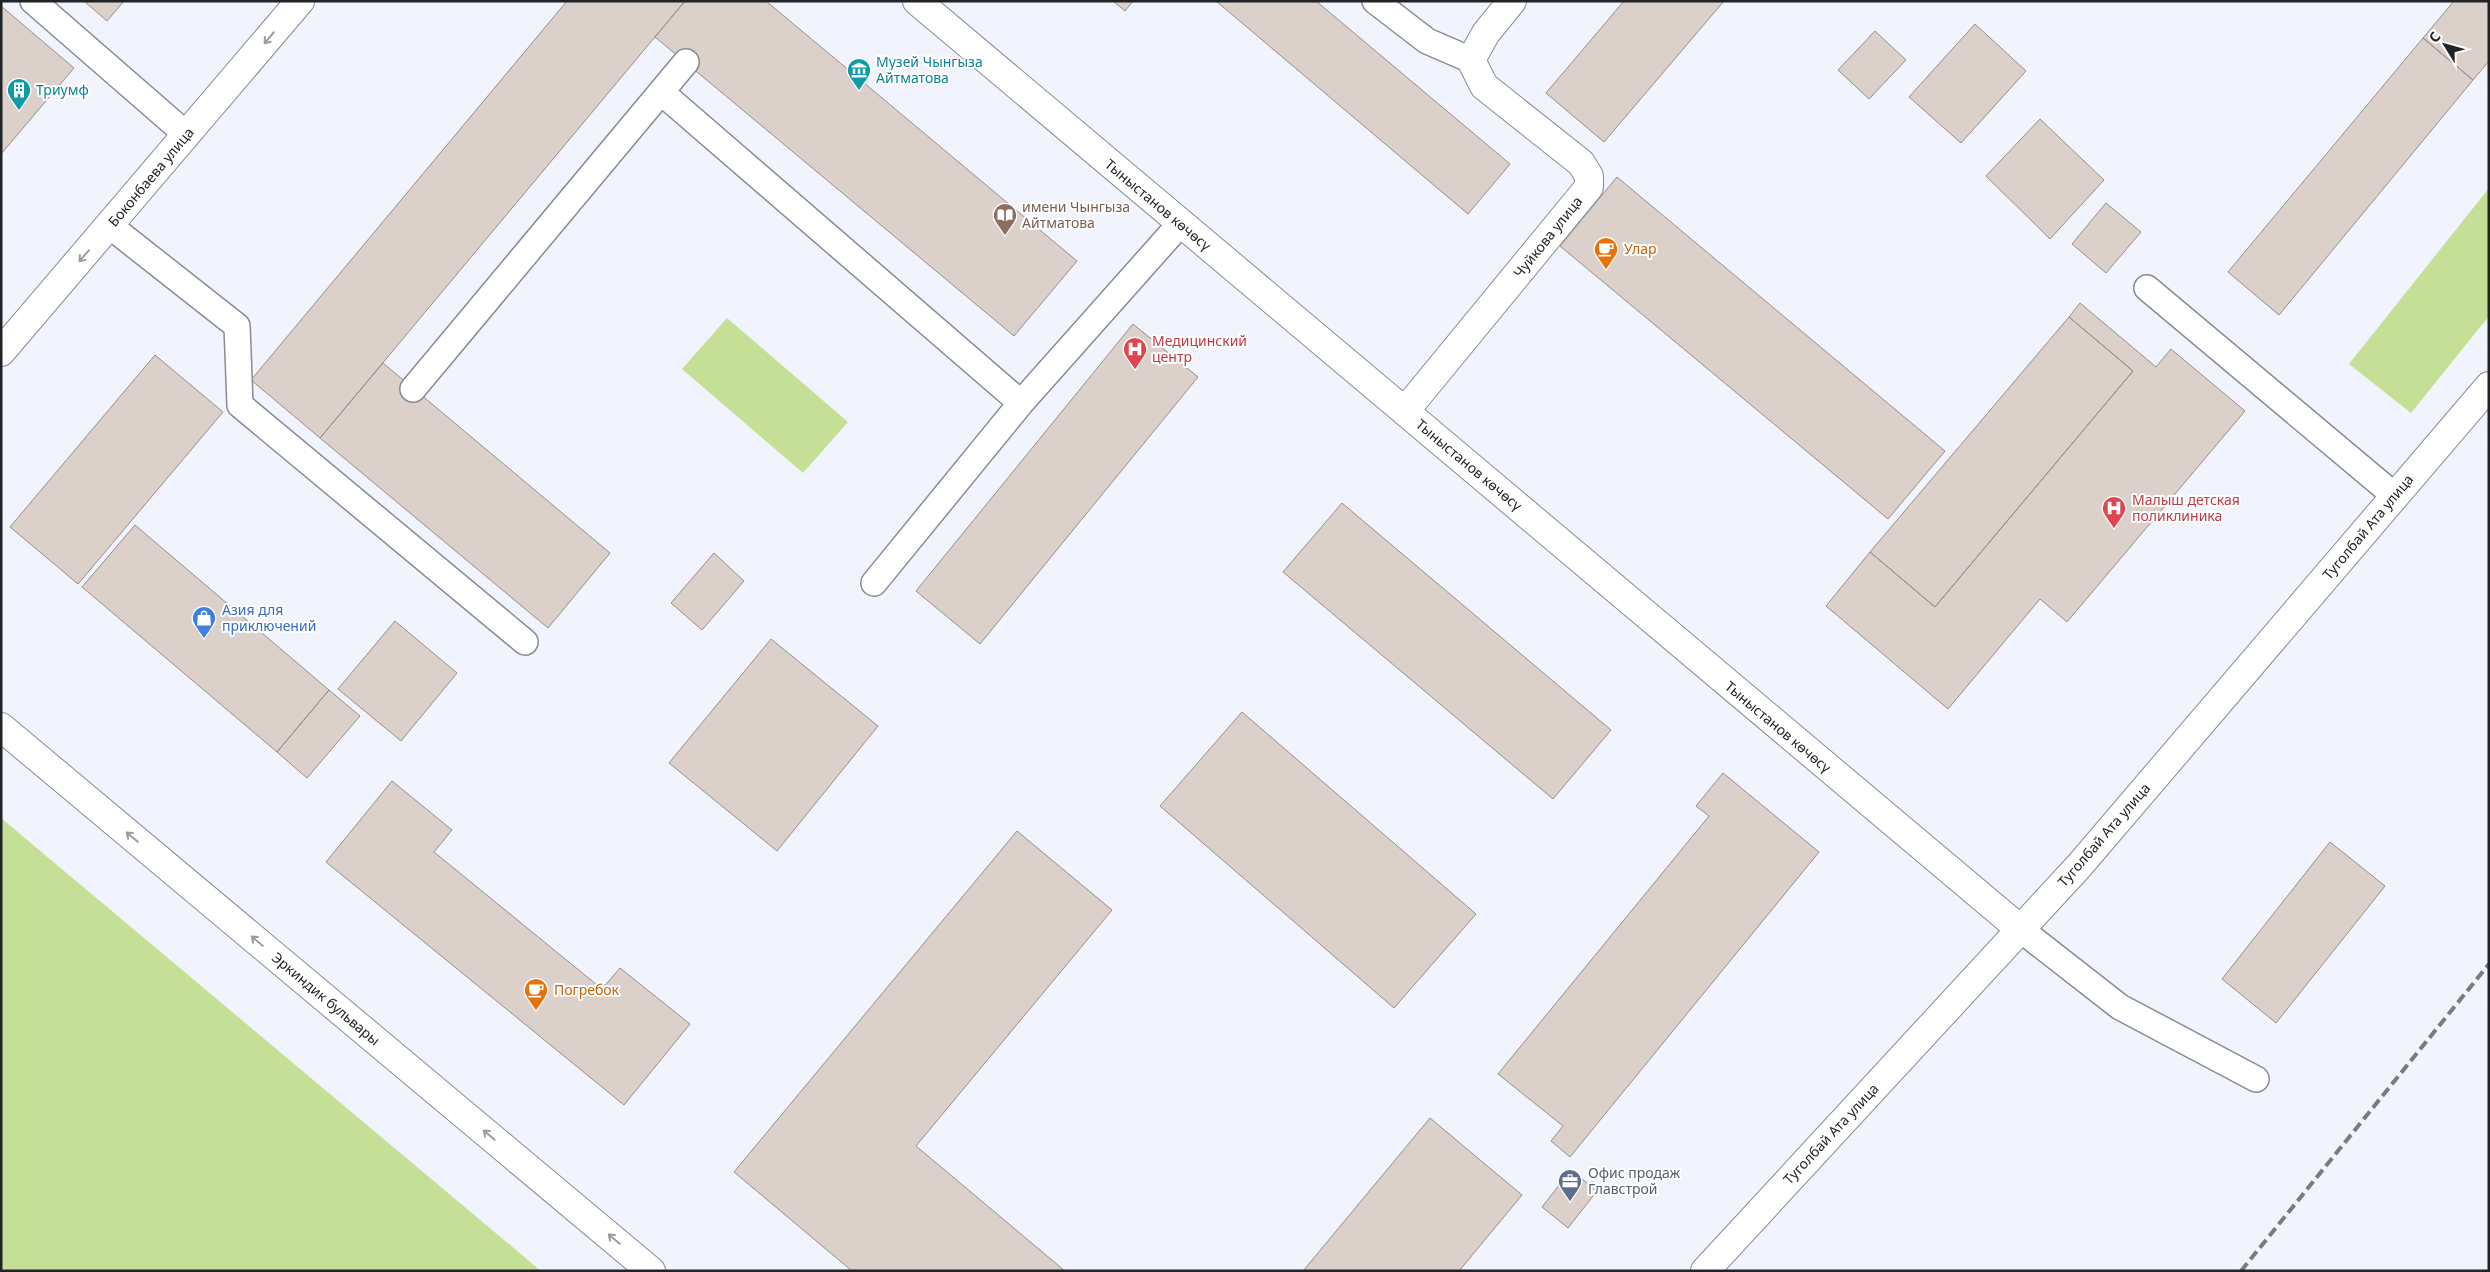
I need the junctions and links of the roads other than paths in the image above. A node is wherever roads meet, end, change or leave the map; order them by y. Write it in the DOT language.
graph roads {
  1 [pos="33,1"];
  2 [pos="300,1"];
  3 [pos="917,1"];
  4 [pos="1375,1"];
  5 [pos="1512,1"];
  6 [pos="1471,60"];
  7 [pos="686,62"];
  8 [pos="661,92"];
  9 [pos="187,135"];
  10 [pos="1180,224"];
  11 [pos="110,226"];
  12 [pos="2147,288"];
  13 [pos="1,352"];
  14 [pos="2489,386"];
  15 [pos="413,389"];
  16 [pos="1021,403"];
  17 [pos="1405,411"];
  18 [pos="2394,496"];
  19 [pos="874,583"];
  20 [pos="525,642"];
  21 [pos="1,728"];
  22 [pos="2020,929"];
  23 [pos="2256,1078"];
  24 [pos="651,1271"];
  25 [pos="1705,1271"];
  1 -- 9 [label="lane"];
  2 -- 9 [label="street, Боконбаева улица, one-way"];
  3 -- 10 [label="street, Тыныстанов көчөсү"];
  4 -- 6 [label="lane"];
  5 -- 6 [label="street"];
  6 -- 17 [label="street, Чуйкова улица"];
  7 -- 8 [label="lane"];
  8 -- 15 [label="lane"];
  8 -- 16 [label="lane"];
  9 -- 11 [label="street, Боконбаева улица"];
  10 -- 16 [label="lane"];
  10 -- 17 [label="street, Тыныстанов көчөсү"];
  11 -- 13 [label="street, Боконбаева улица, one-way"];
  11 -- 20 [label="lane"];
  12 -- 18 [label="lane"];
  14 -- 18 [label="street, Туголбай Ата улица"];
  16 -- 19 [label="lane"];
  17 -- 22 [label="street, Тыныстанов көчөсү"];
  18 -- 22 [label="street, Туголбай Ата улица"];
  24 -- 21 [label="street, Эркиндик бульвары, one-way"];
  22 -- 23 [label="lane"];
  22 -- 25 [label="street, Туголбай Ата улица"];
}
